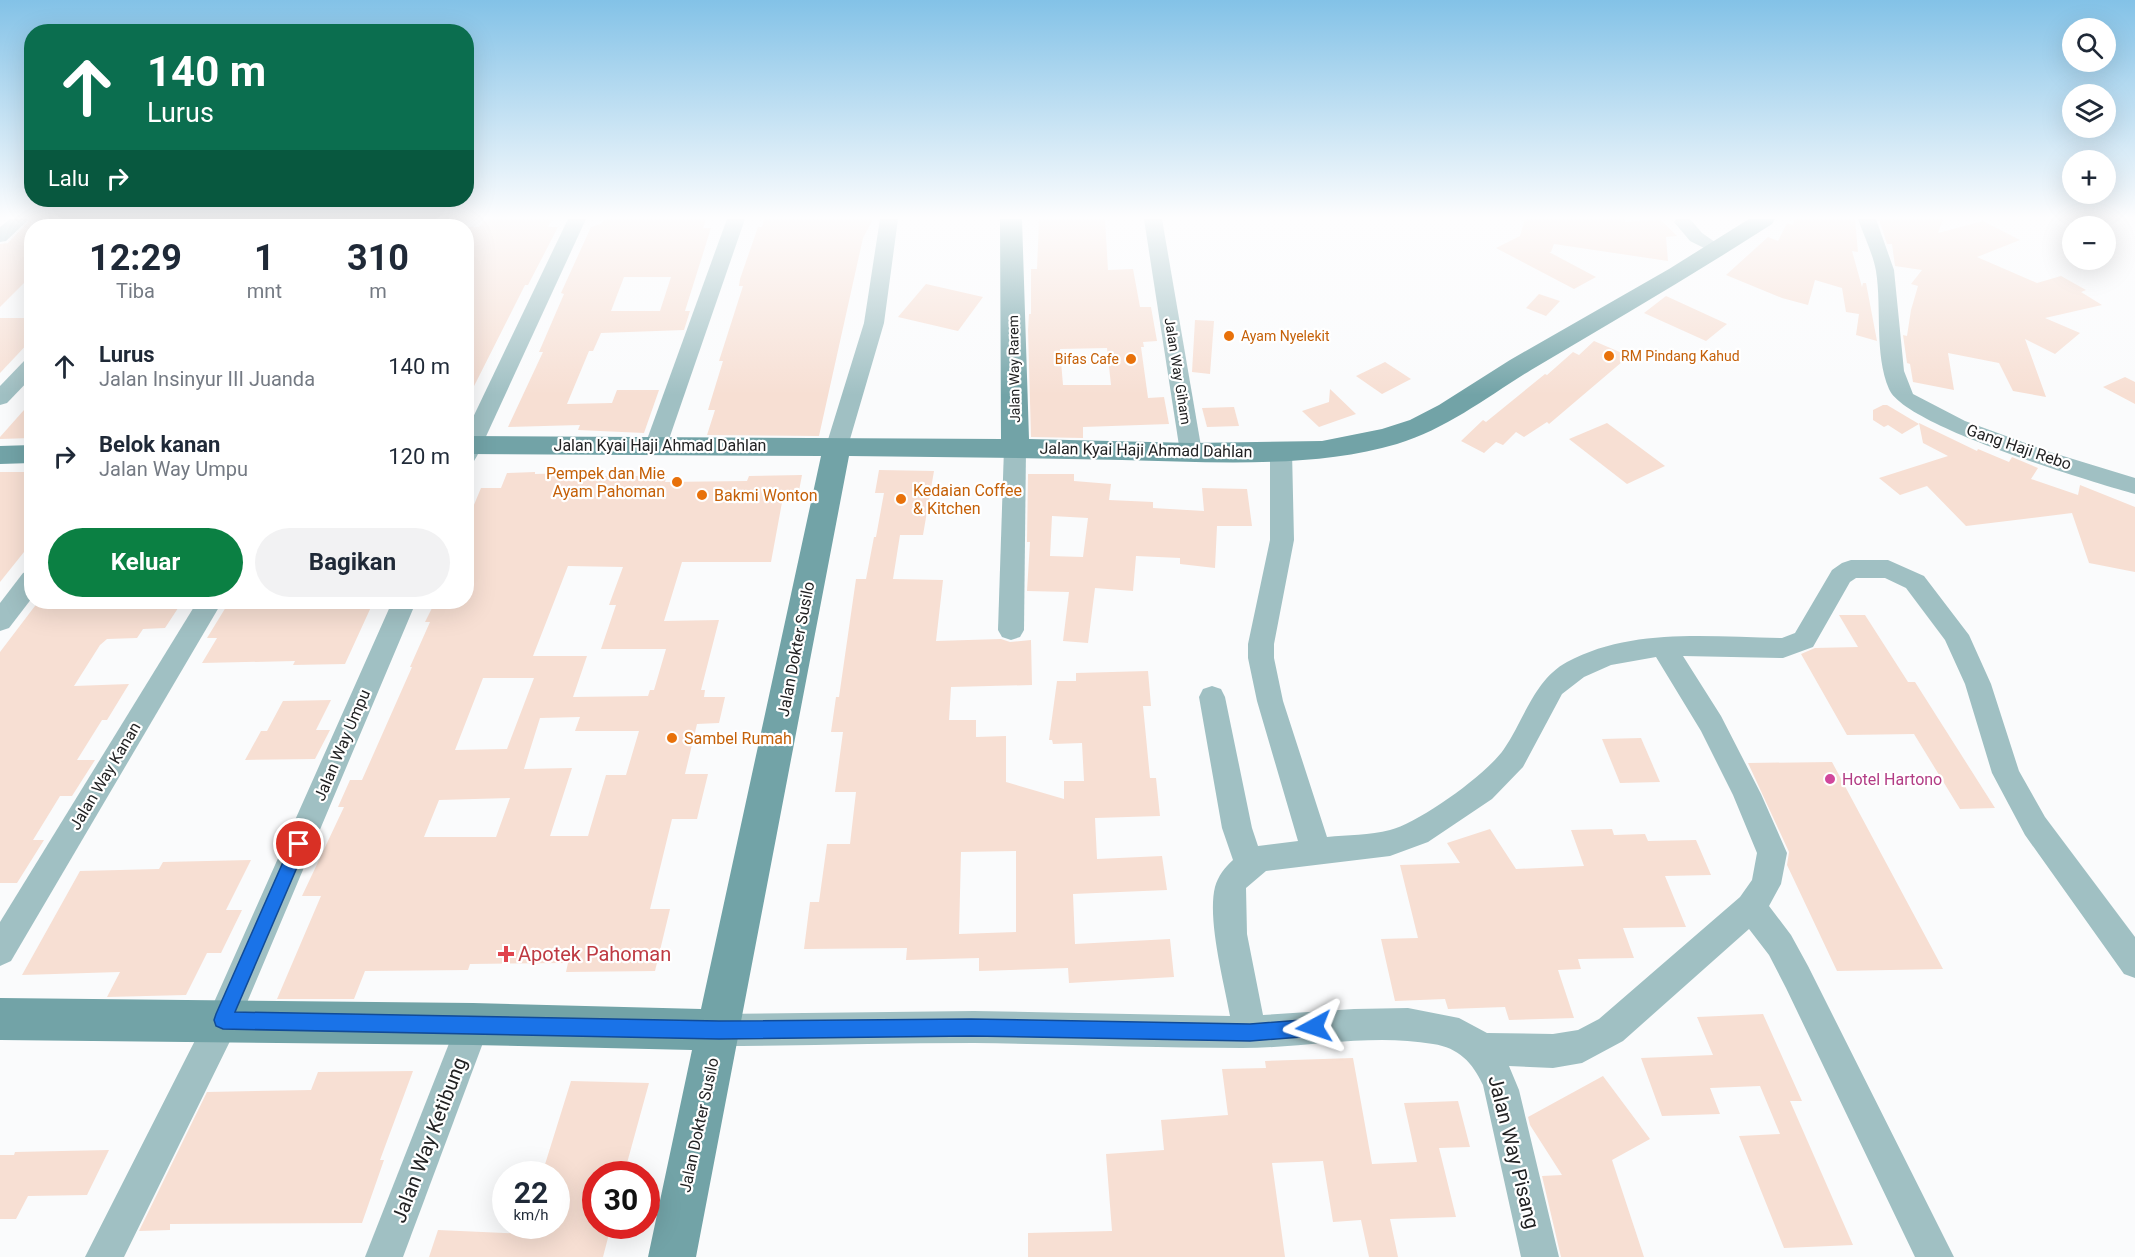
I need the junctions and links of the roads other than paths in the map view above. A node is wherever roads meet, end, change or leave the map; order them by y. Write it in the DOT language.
graph roads {
  1 [pos="549,278"];
  2 [pos="715,278"];
  3 [pos="881,278"];
  4 [pos="1012,278"];
  5 [pos="1163,278"];
  6 [pos="1672,278"];
  7 [pos="1885,278"];
  8 [pos="24,372"];
  9 [pos="0,398"];
  10 [pos="474,435"];
  11 [pos="656,445"];
  12 [pos="837,446"];
  13 [pos="474,448"];
  14 [pos="1015,448"];
  15 [pos="1191,452"];
  16 [pos="1281,452"];
  17 [pos="24,454"];
  18 [pos="0,455"];
  19 [pos="2135,486"];
  20 [pos="24,590"];
  21 [pos="206,609"];
  22 [pos="401,609"];
  23 [pos="0,621"];
  24 [pos="1011,630"];
  25 [pos="1664,646"];
  26 [pos="1212,697"];
  27 [pos="1316,850"];
  28 [pos="1248,864"];
  29 [pos="1750,907"];
  30 [pos="0,951"];
  31 [pos="2135,963"];
  32 [pos="0,1019"];
  33 [pos="223,1020"];
  34 [pos="473,1023"];
  35 [pos="719,1030"];
  36 [pos="1250,1032"];
  37 [pos="1482,1049"];
  38 [pos="104,1257"];
  39 [pos="384,1257"];
  40 [pos="672,1257"];
  41 [pos="1539,1257"];
  42 [pos="1935,1257"];
  1 -- 10 [label="street"];
  2 -- 11 [label="street"];
  3 -- 12 [label="street, Jalan Dokter Susilo"];
  4 -- 14 [label="main road, Jalan Way Rarem"];
  5 -- 15 [label="street, Jalan Way Giham"];
  6 -- 16 [label="main road, Jalan Kyai Haji Ahmad Dahlan"];
  7 -- 19 [label="street, Gang Haji Rebo"];
  8 -- 9 [label="street"];
  11 -- 12 [label="main road, Jalan Kyai Haji Ahmad Dahlan"];
  11 -- 13 [label="main road, Jalan Kyai Haji Ahmad Dahlan"];
  12 -- 14 [label="main road, Jalan Kyai Haji Ahmad Dahlan"];
  12 -- 35 [label="main road, Jalan Dokter Susilo"];
  14 -- 15 [label="main road, Jalan Kyai Haji Ahmad Dahlan"];
  14 -- 24 [label="street"];
  15 -- 16 [label="main road, Jalan Kyai Haji Ahmad Dahlan"];
  16 -- 27 [label="street"];
  17 -- 18 [label="main road"];
  20 -- 23 [label="street"];
  21 -- 30 [label="street, Jalan Way Kanan"];
  22 -- 33 [label="street, Jalan Way Umpu"];
  25 -- 27 [label="street"];
  25 -- 29 [label="street"];
  25 -- 31 [label="street"];
  26 -- 28 [label="street"];
  27 -- 28 [label="street"];
  28 -- 36 [label="street"];
  29 -- 37 [label="street"];
  29 -- 42 [label="street"];
  32 -- 33 [label="main road"];
  33 -- 34 [label="main road"];
  33 -- 38 [label="street, Jalan Way Umpu"];
  34 -- 35 [label="main road"];
  34 -- 39 [label="street, Jalan Way Ketibung"];
  35 -- 36 [label="street"];
  35 -- 40 [label="main road, Jalan Dokter Susilo"];
  36 -- 37 [label="street"];
  37 -- 41 [label="street, Jalan Way Pisang"];
}
